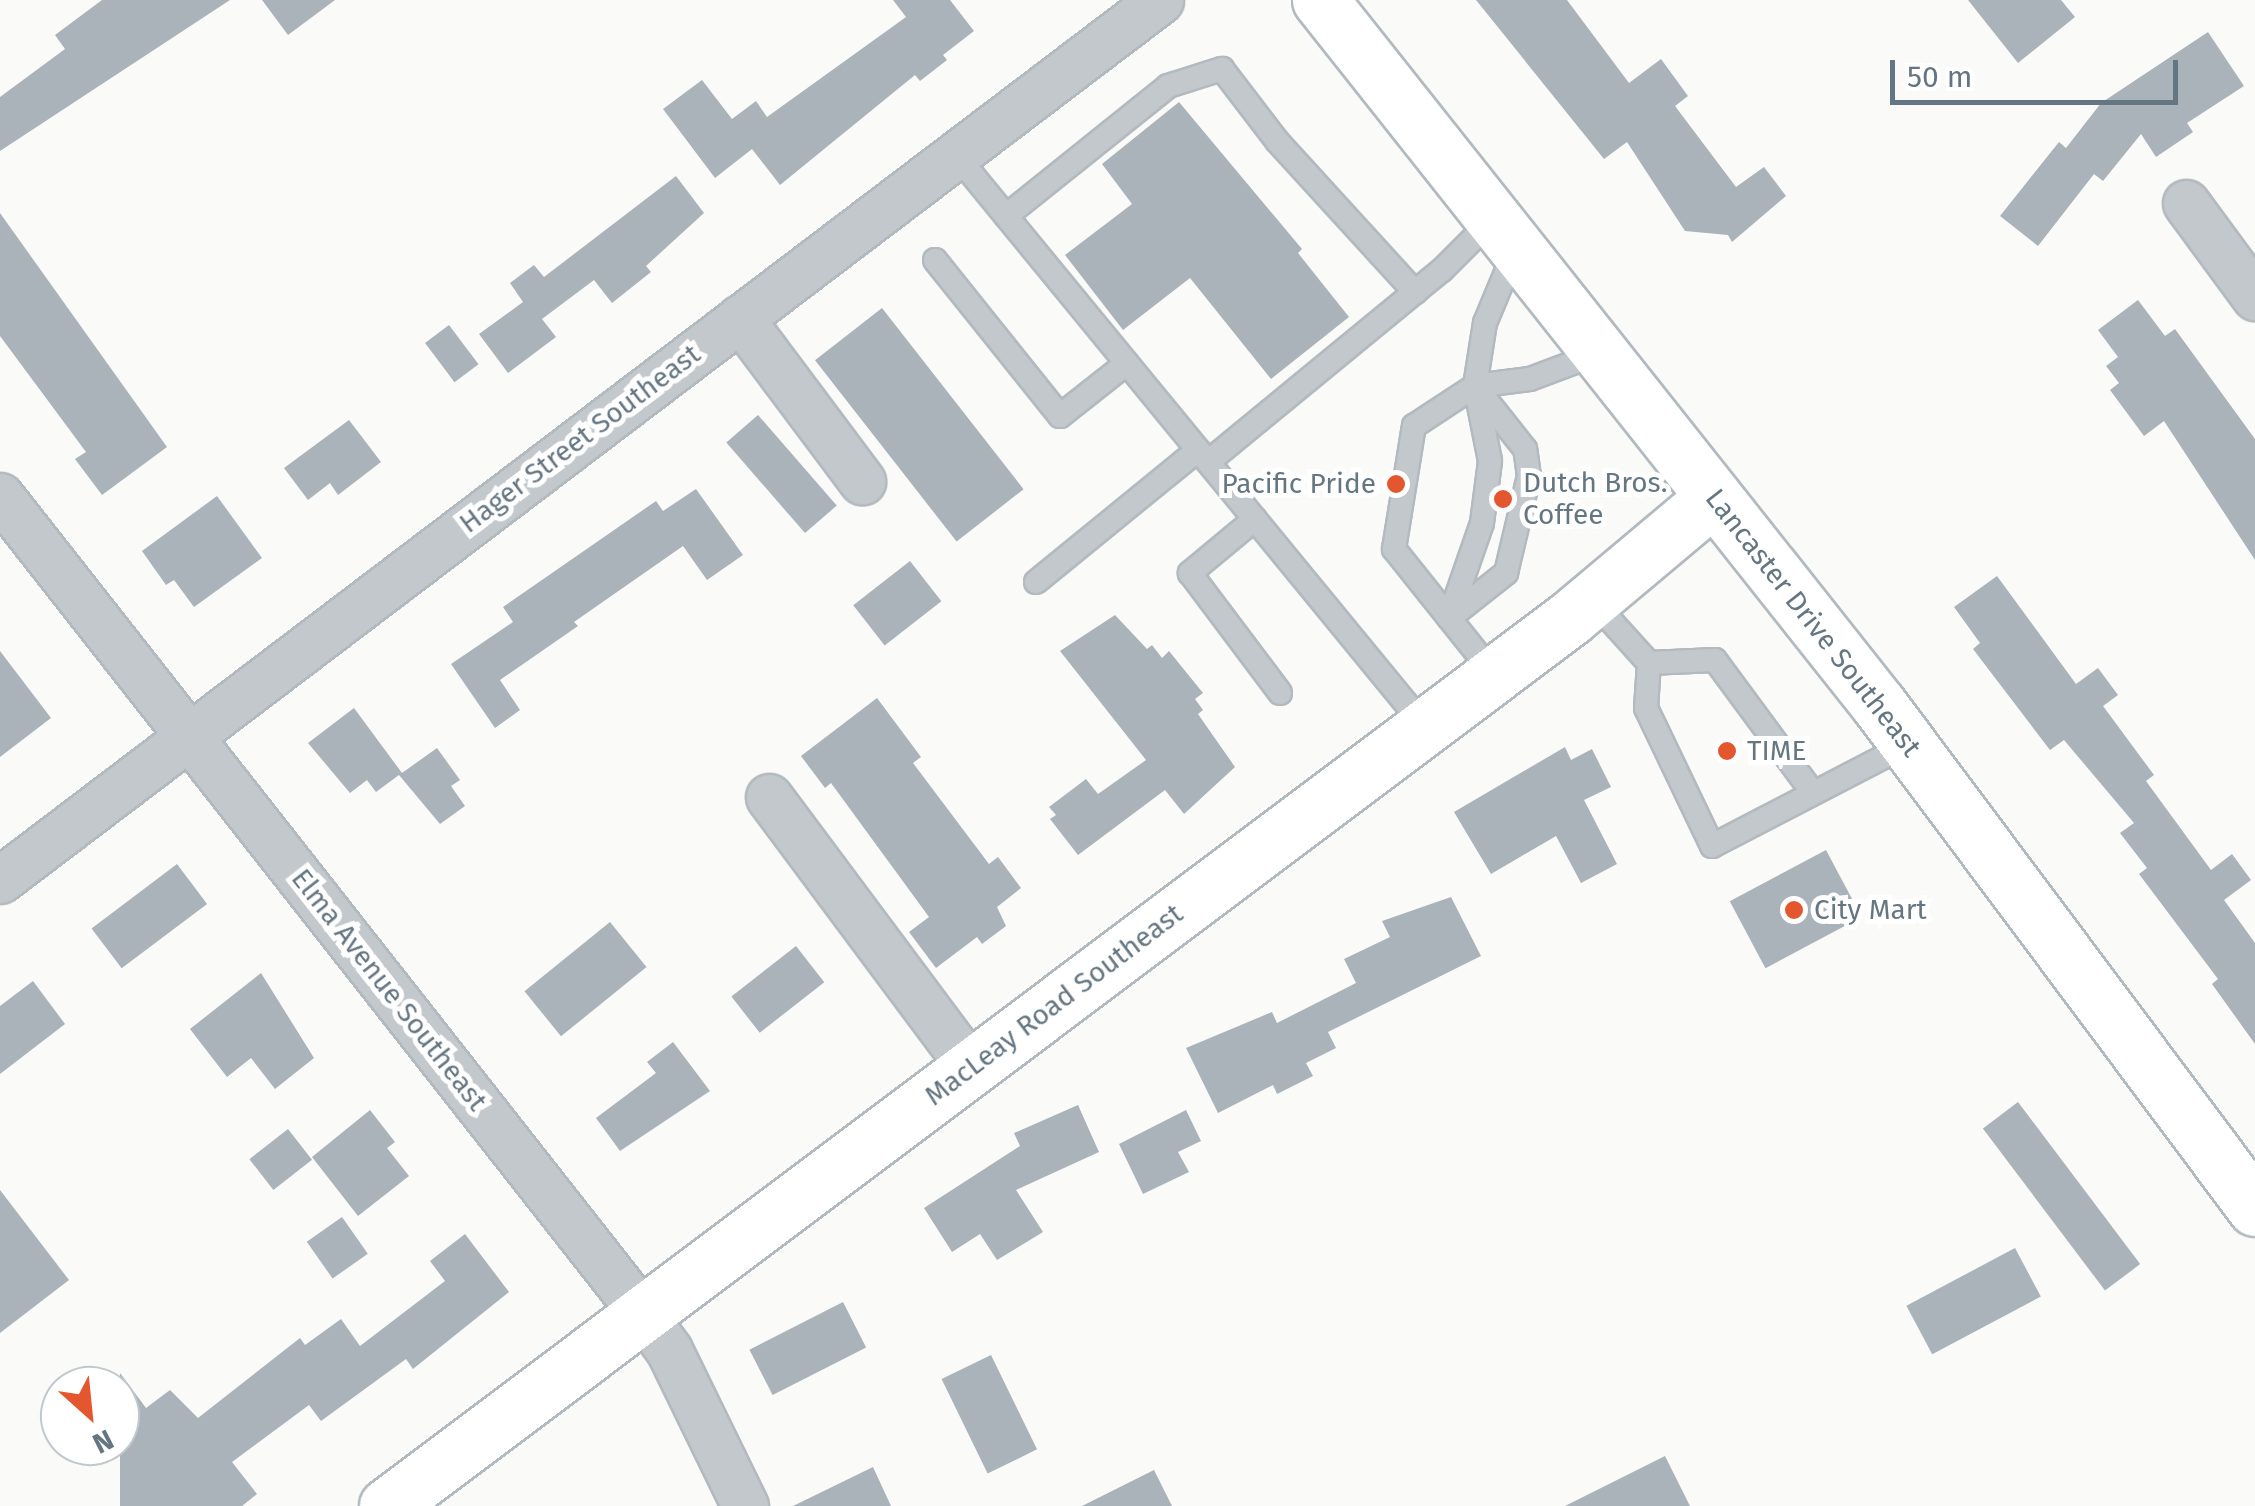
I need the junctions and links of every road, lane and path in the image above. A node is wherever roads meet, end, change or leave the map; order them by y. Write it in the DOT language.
graph roads {
  1 [pos="1160,0"];
  2 [pos="1320,0"];
  3 [pos="956,155"];
  4 [pos="2186,203"];
  5 [pos="1006,216"];
  6 [pos="1505,233"];
  7 [pos="935,260"];
  8 [pos="1415,292"];
  9 [pos="2255,297"];
  10 [pos="740,318"];
  11 [pos="1599,353"];
  12 [pos="1127,363"];
  13 [pos="1475,386"];
  14 [pos="1203,456"];
  15 [pos="862,481"];
  16 [pos="0,496"];
  17 [pos="1714,497"];
  18 [pos="1254,519"];
  19 [pos="1036,582"];
  20 [pos="1592,600"];
  21 [pos="1449,618"];
  22 [pos="1649,662"];
  23 [pos="1493,673"];
  24 [pos="1280,693"];
  25 [pos="1422,724"];
  26 [pos="189,736"];
  27 [pos="1909,744"];
  28 [pos="1813,793"];
  29 [pos="768,797"];
  30 [pos="0,880"];
  31 [pos="970,1067"];
  32 [pos="2255,1208"];
  33 [pos="642,1313"];
  34 [pos="387,1506"];
  35 [pos="745,1506"];
  1 -- 3 [label="street, Hager Street Southeast"];
  2 -- 6 [label="street, Lancaster Drive Southeast"];
  3 -- 5 [label="lane"];
  3 -- 10 [label="street, Hager Street Southeast"];
  4 -- 9 [label="street"];
  5 -- 8 [label="lane"];
  5 -- 12 [label="lane"];
  6 -- 8 [label="lane"];
  6 -- 11 [label="street, Lancaster Drive Southeast"];
  6 -- 13 [label="lane"];
  7 -- 12 [label="lane"];
  8 -- 14 [label="lane"];
  10 -- 15 [label="street"];
  10 -- 26 [label="street, Hager Street Southeast"];
  11 -- 13 [label="lane"];
  11 -- 17 [label="street, Lancaster Drive Southeast"];
  12 -- 14 [label="lane"];
  13 -- 21 [label="lane"];
  13 -- 21 [label="lane"];
  13 -- 21 [label="lane"];
  14 -- 18 [label="lane"];
  14 -- 19 [label="lane"];
  16 -- 26 [label="street, Elma Avenue Southeast"];
  17 -- 20 [label="street, MacLeay Road Southeast"];
  17 -- 27 [label="street, Lancaster Drive Southeast"];
  18 -- 24 [label="lane"];
  18 -- 25 [label="lane"];
  20 -- 22 [label="lane"];
  20 -- 23 [label="street, MacLeay Road Southeast"];
  21 -- 23 [label="lane"];
  22 -- 28 [label="lane"];
  22 -- 28 [label="lane"];
  23 -- 25 [label="street, MacLeay Road Southeast"];
  25 -- 31 [label="street, MacLeay Road Southeast"];
  26 -- 30 [label="street, Hager Street Southeast"];
  26 -- 33 [label="street, Elma Avenue Southeast"];
  27 -- 28 [label="lane"];
  27 -- 32 [label="street, Lancaster Drive Southeast"];
  29 -- 31 [label="street"];
  31 -- 33 [label="street, MacLeay Road Southeast"];
  33 -- 34 [label="street, MacLeay Road Southeast"];
  33 -- 35 [label="street, Elma Avenue Southeast"];
}
